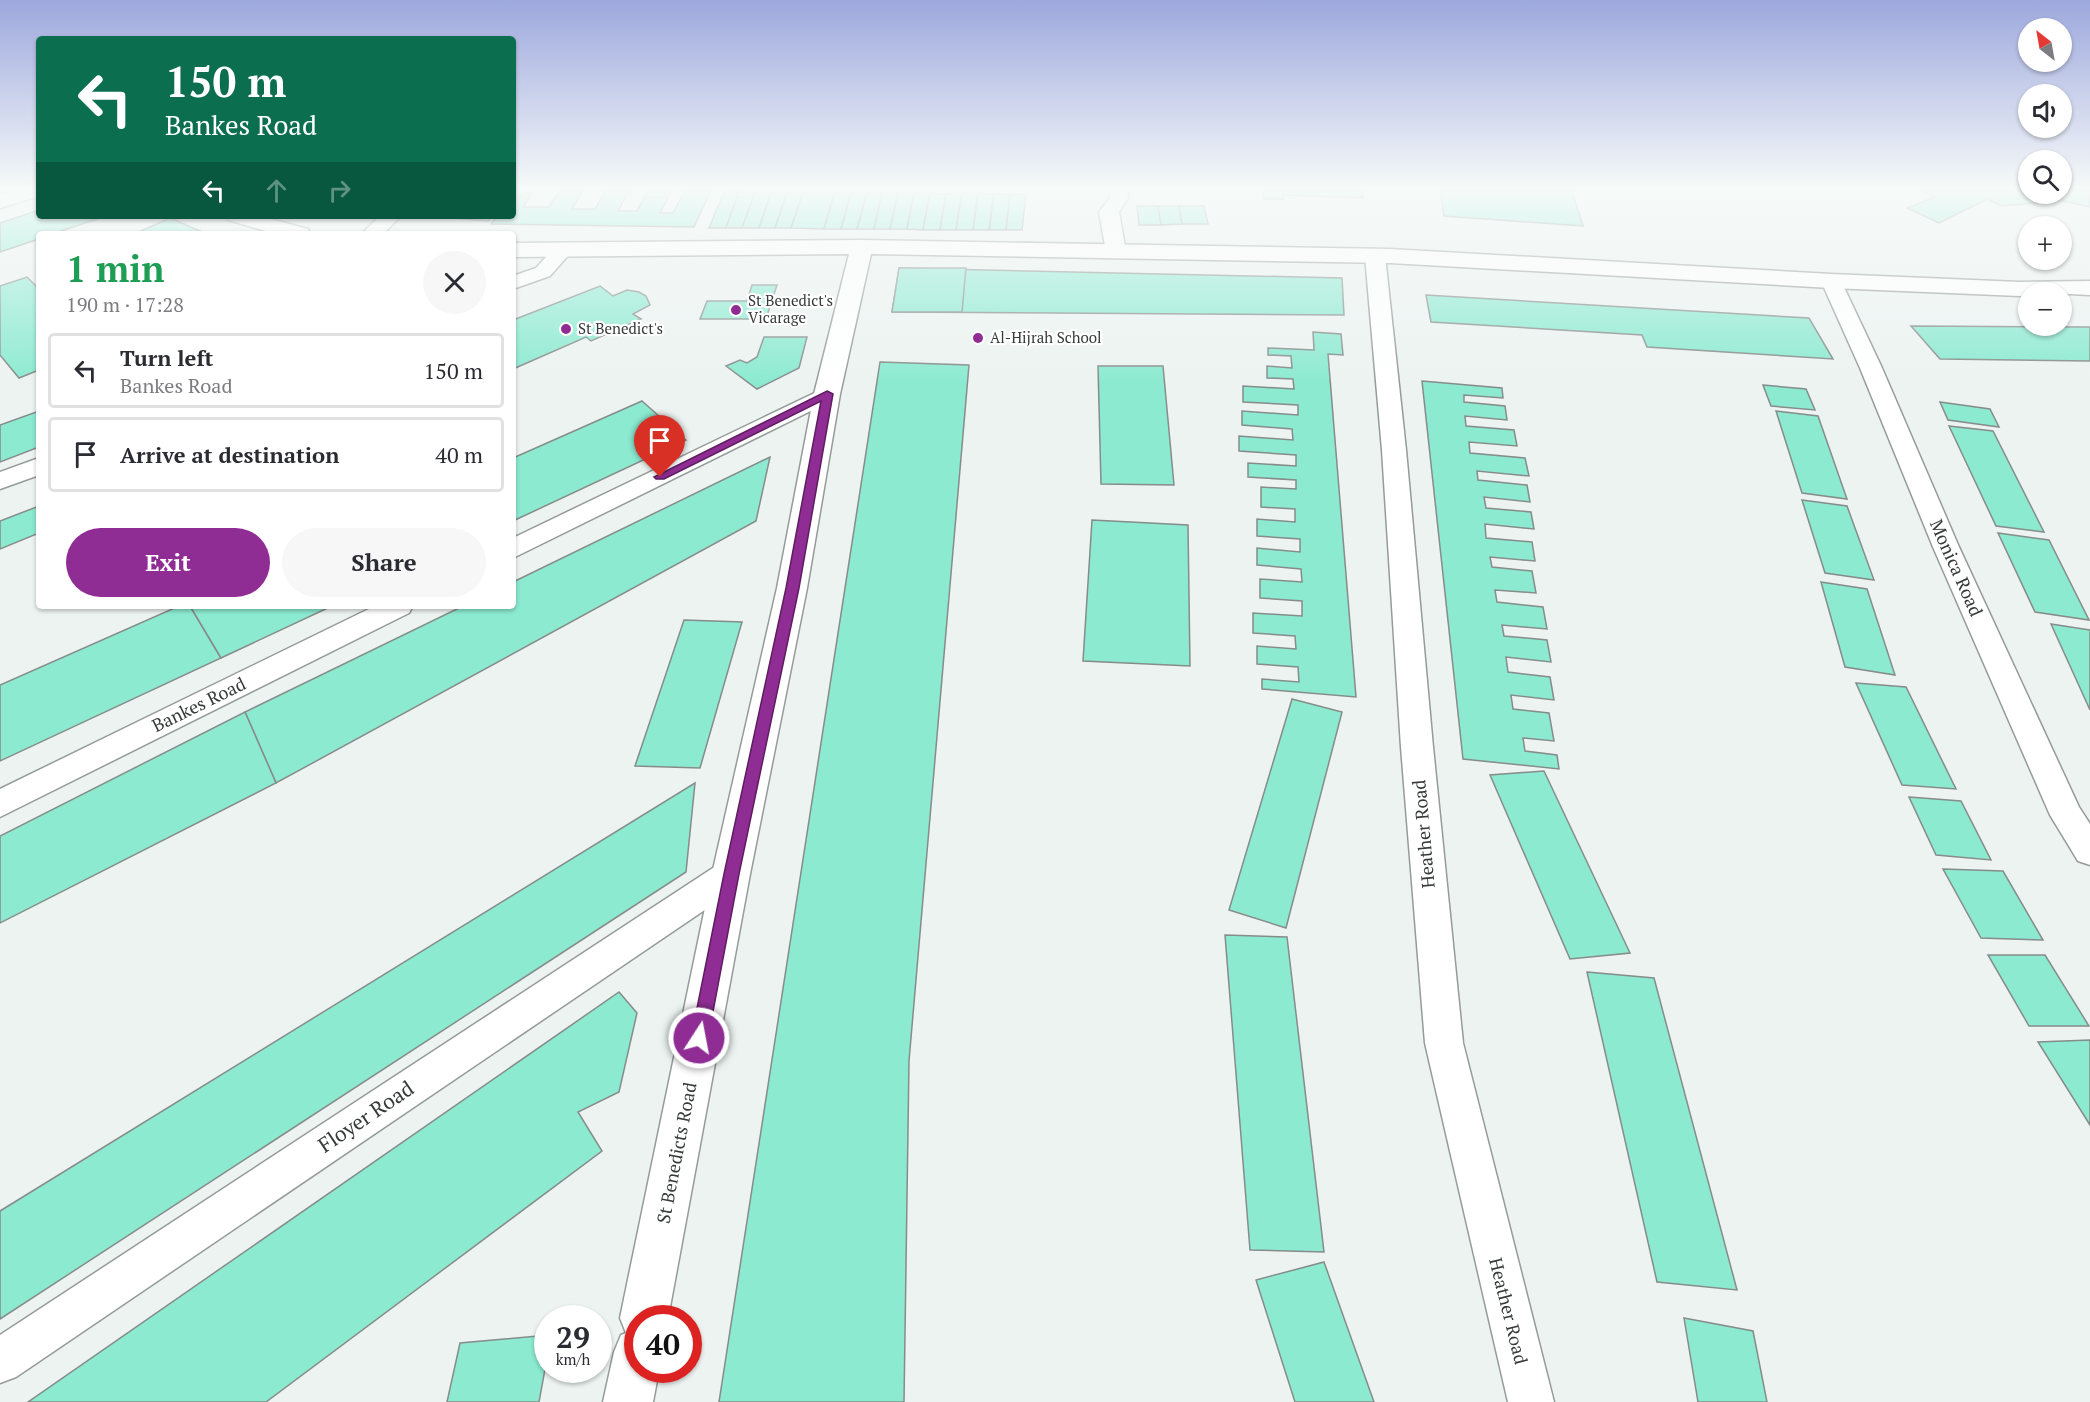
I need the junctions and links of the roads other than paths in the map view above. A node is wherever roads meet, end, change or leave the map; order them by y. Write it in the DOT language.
graph roads {
  1 [pos="560,253"];
  2 [pos="860,253"];
  3 [pos="1208,253"];
  4 [pos="1375,256"];
  5 [pos="1830,281"];
  6 [pos="516,282"];
  7 [pos="2090,288"];
  8 [pos="827,394"];
  9 [pos="36,467"];
  10 [pos="0,481"];
  11 [pos="516,548"];
  12 [pos="393,609"];
  13 [pos="0,804"];
  14 [pos="2090,851"];
  15 [pos="731,874"];
  16 [pos="647,1305"];
  17 [pos="0,1360"];
  18 [pos="632,1383"];
  19 [pos="628,1402"];
  20 [pos="1532,1402"];
  1 -- 6 [label="street"];
  2 -- 8 [label="street, St Benedicts Road"];
  3 -- 4 [label="street"];
  4 -- 5 [label="street"];
  4 -- 20 [label="street, Heather Road"];
  5 -- 7 [label="street"];
  5 -- 14 [label="street, Monica Road"];
  8 -- 11 [label="street"];
  8 -- 15 [label="street, St Benedicts Road"];
  9 -- 10 [label="street"];
  12 -- 13 [label="street, Bankes Road"];
  15 -- 16 [label="street, St Benedicts Road"];
  15 -- 17 [label="street, Floyer Road"];
  18 -- 19 [label="street"];
}
